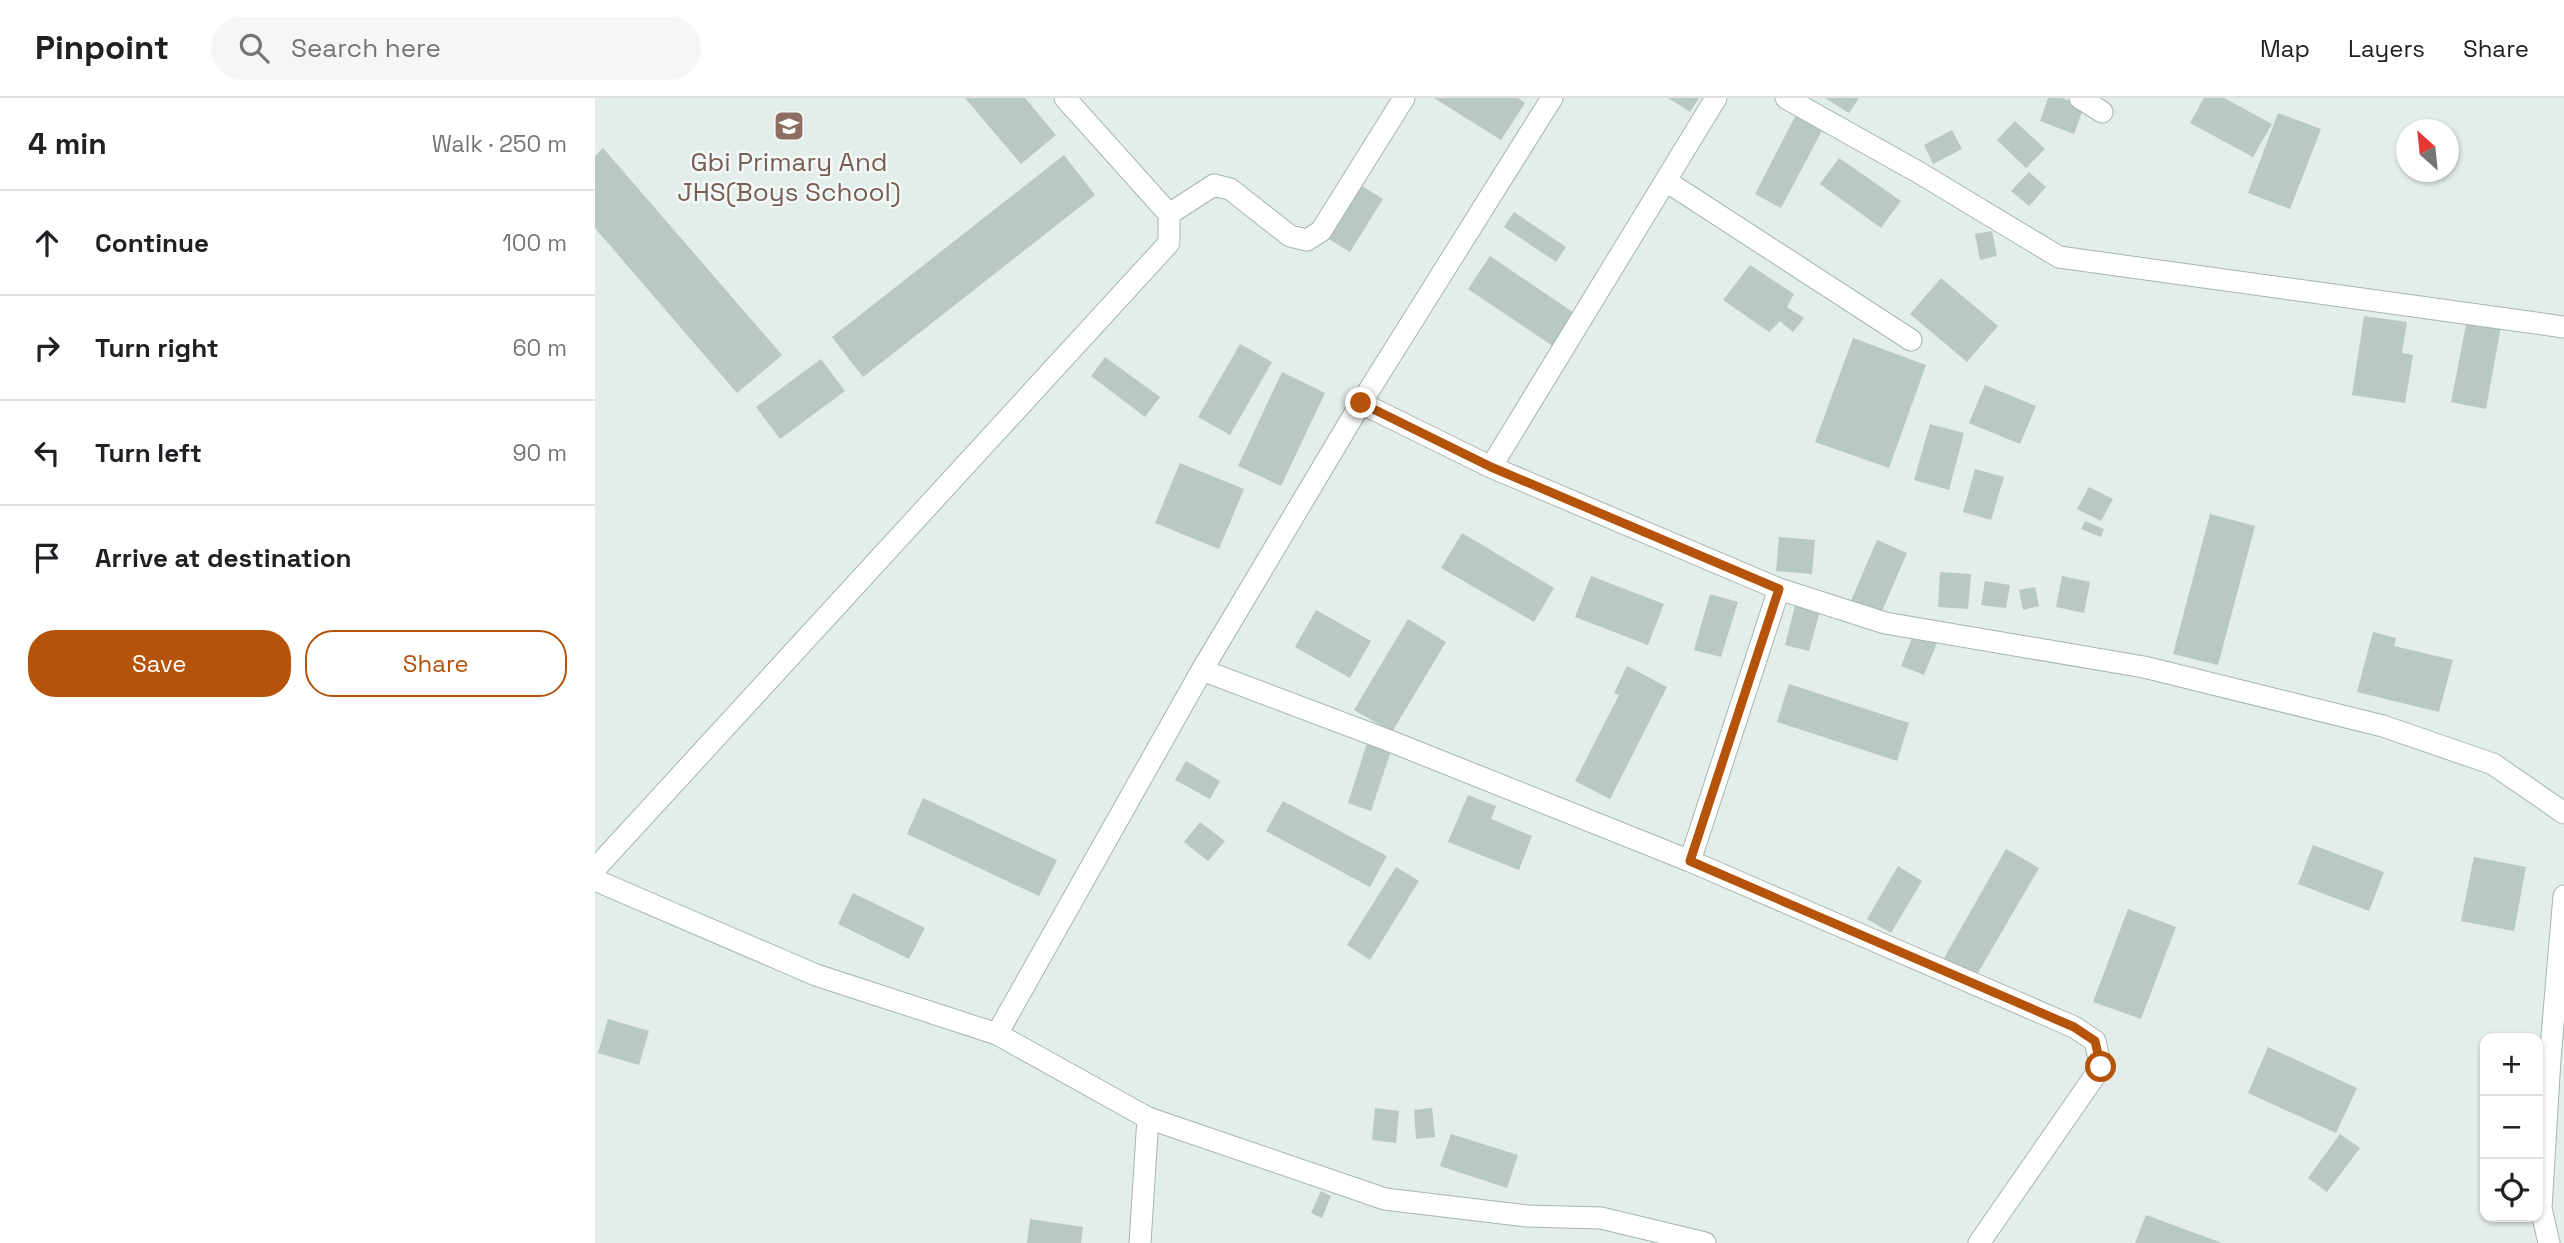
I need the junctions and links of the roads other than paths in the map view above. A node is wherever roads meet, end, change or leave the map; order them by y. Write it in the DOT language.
graph roads {
  1 [pos="1065,98"];
  2 [pos="1404,98"];
  3 [pos="1552,98"];
  4 [pos="1716,98"];
  5 [pos="1786,98"];
  6 [pos="2080,98"];
  7 [pos="2102,112"];
  8 [pos="1665,181"];
  9 [pos="1170,214"];
  10 [pos="2564,327"];
  11 [pos="1911,340"];
  12 [pos="1361,403"];
  13 [pos="1491,467"];
  14 [pos="1779,589"];
  15 [pos="1202,670"];
  16 [pos="2564,813"];
  17 [pos="1690,861"];
  18 [pos="595,869"];
  19 [pos="595,880"];
  20 [pos="2564,896"];
  21 [pos="997,1034"];
  22 [pos="1148,1118"];
  23 [pos="1140,1243"];
  24 [pos="1705,1243"];
  25 [pos="1979,1243"];
  26 [pos="2549,1243"];
  1 -- 9 [label="street"];
  2 -- 9 [label="street"];
  3 -- 12 [label="street"];
  4 -- 8 [label="street"];
  5 -- 10 [label="street"];
  6 -- 7 [label="street"];
  8 -- 11 [label="street"];
  8 -- 13 [label="street"];
  9 -- 18 [label="street"];
  12 -- 13 [label="street"];
  12 -- 15 [label="street"];
  13 -- 14 [label="street"];
  14 -- 16 [label="street"];
  14 -- 17 [label="street"];
  15 -- 17 [label="street"];
  15 -- 21 [label="street"];
  17 -- 25 [label="street"];
  19 -- 21 [label="street"];
  20 -- 26 [label="street"];
  21 -- 22 [label="street"];
  22 -- 23 [label="street"];
  22 -- 24 [label="street"];
}
